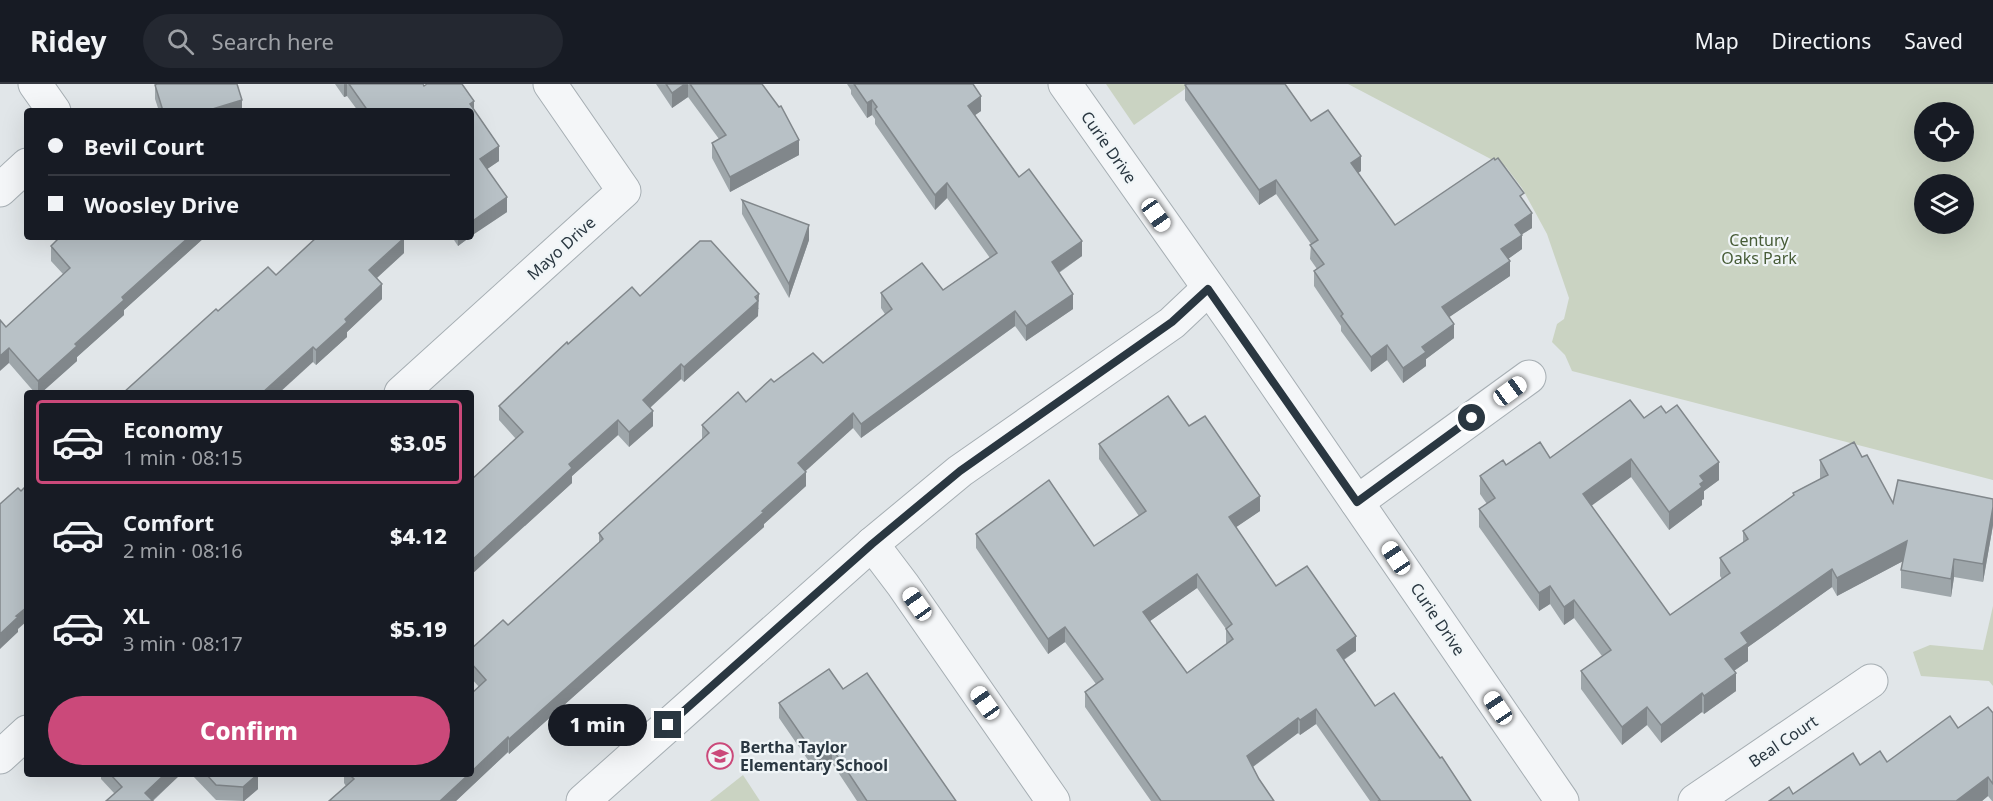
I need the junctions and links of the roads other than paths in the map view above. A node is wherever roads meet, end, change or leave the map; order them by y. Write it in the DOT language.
graph roads {
  1 [pos="35,84"];
  2 [pos="550,84"];
  3 [pos="1065,84"];
  4 [pos="52,108"];
  5 [pos="24,168"];
  6 [pos="0,190"];
  7 [pos="1208,289"];
  8 [pos="1529,377"];
  9 [pos="404,390"];
  10 [pos="1357,502"];
  11 [pos="872,544"];
  12 [pos="1871,681"];
  13 [pos="24,735"];
  14 [pos="0,757"];
  15 [pos="583,801"];
  16 [pos="1053,801"];
  17 [pos="1562,801"];
  18 [pos="1695,801"];
  1 -- 4 [label="street"];
  2 -- 9 [label="street, Mayo Drive"];
  3 -- 7 [label="street, Curie Drive"];
  5 -- 6 [label="street"];
  7 -- 10 [label="street, Curie Drive"];
  7 -- 11 [label="street"];
  8 -- 10 [label="street"];
  10 -- 17 [label="street, Curie Drive"];
  11 -- 15 [label="street"];
  11 -- 16 [label="street"];
  12 -- 18 [label="street, Beal Court"];
  13 -- 14 [label="street"];
}
